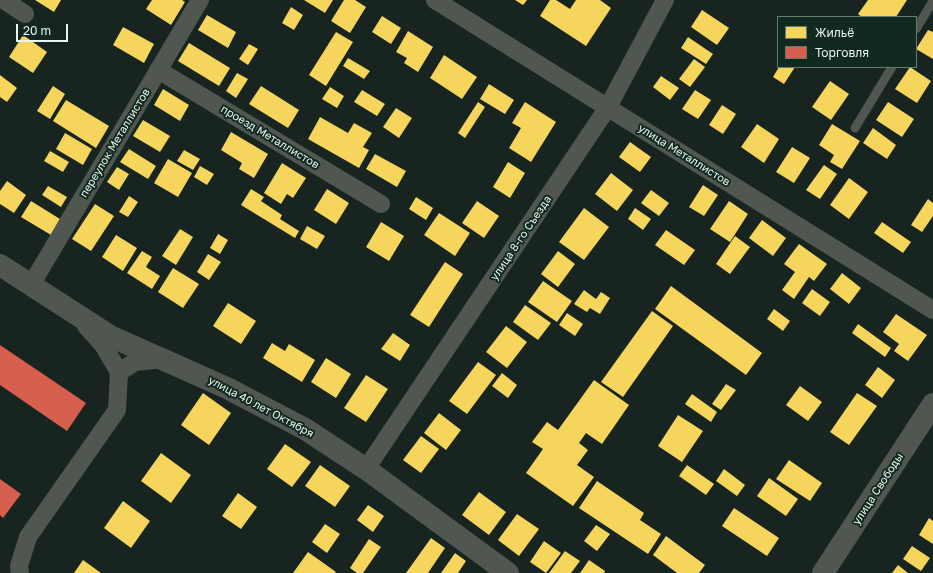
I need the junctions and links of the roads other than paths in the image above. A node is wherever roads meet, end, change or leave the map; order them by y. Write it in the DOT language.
graph roads {
  1 [pos="4,0"];
  2 [pos="200,0"];
  3 [pos="435,0"];
  4 [pos="665,0"];
  5 [pos="933,1"];
  6 [pos="25,14"];
  7 [pos="917,27"];
  8 [pos="891,68"];
  9 [pos="158,70"];
  10 [pos="608,107"];
  11 [pos="855,128"];
  12 [pos="381,204"];
  13 [pos="0,265"];
  14 [pos="31,285"];
  15 [pos="933,310"];
  16 [pos="72,311"];
  17 [pos="162,359"];
  18 [pos="119,372"];
  19 [pos="933,404"];
  20 [pos="366,469"];
  21 [pos="20,573"];
  22 [pos="508,573"];
  23 [pos="823,573"];
  1 -- 6 [label="street"];
  2 -- 9 [label="street, переулок Металлистов"];
  3 -- 10 [label="street, улица Металлистов"];
  4 -- 10 [label="street, улица 8-го Съезда"];
  5 -- 7 [label="lane"];
  8 -- 11 [label="lane"];
  9 -- 12 [label="street, проезд Металлистов"];
  9 -- 14 [label="street, переулок Металлистов"];
  10 -- 15 [label="street, улица Металлистов"];
  10 -- 20 [label="street, улица 8-го Съезда"];
  13 -- 14 [label="street, улица 40 лет Октября"];
  14 -- 16 [label="street, улица 40 лет Октября"];
  16 -- 17 [label="street, улица 40 лет Октября"];
  16 -- 18 [label="street"];
  17 -- 18 [label="street"];
  17 -- 20 [label="street, улица 40 лет Октября"];
  18 -- 21 [label="street"];
  19 -- 23 [label="street, улица Свободы"];
  20 -- 22 [label="street, улица 40 лет Октября"];
}
